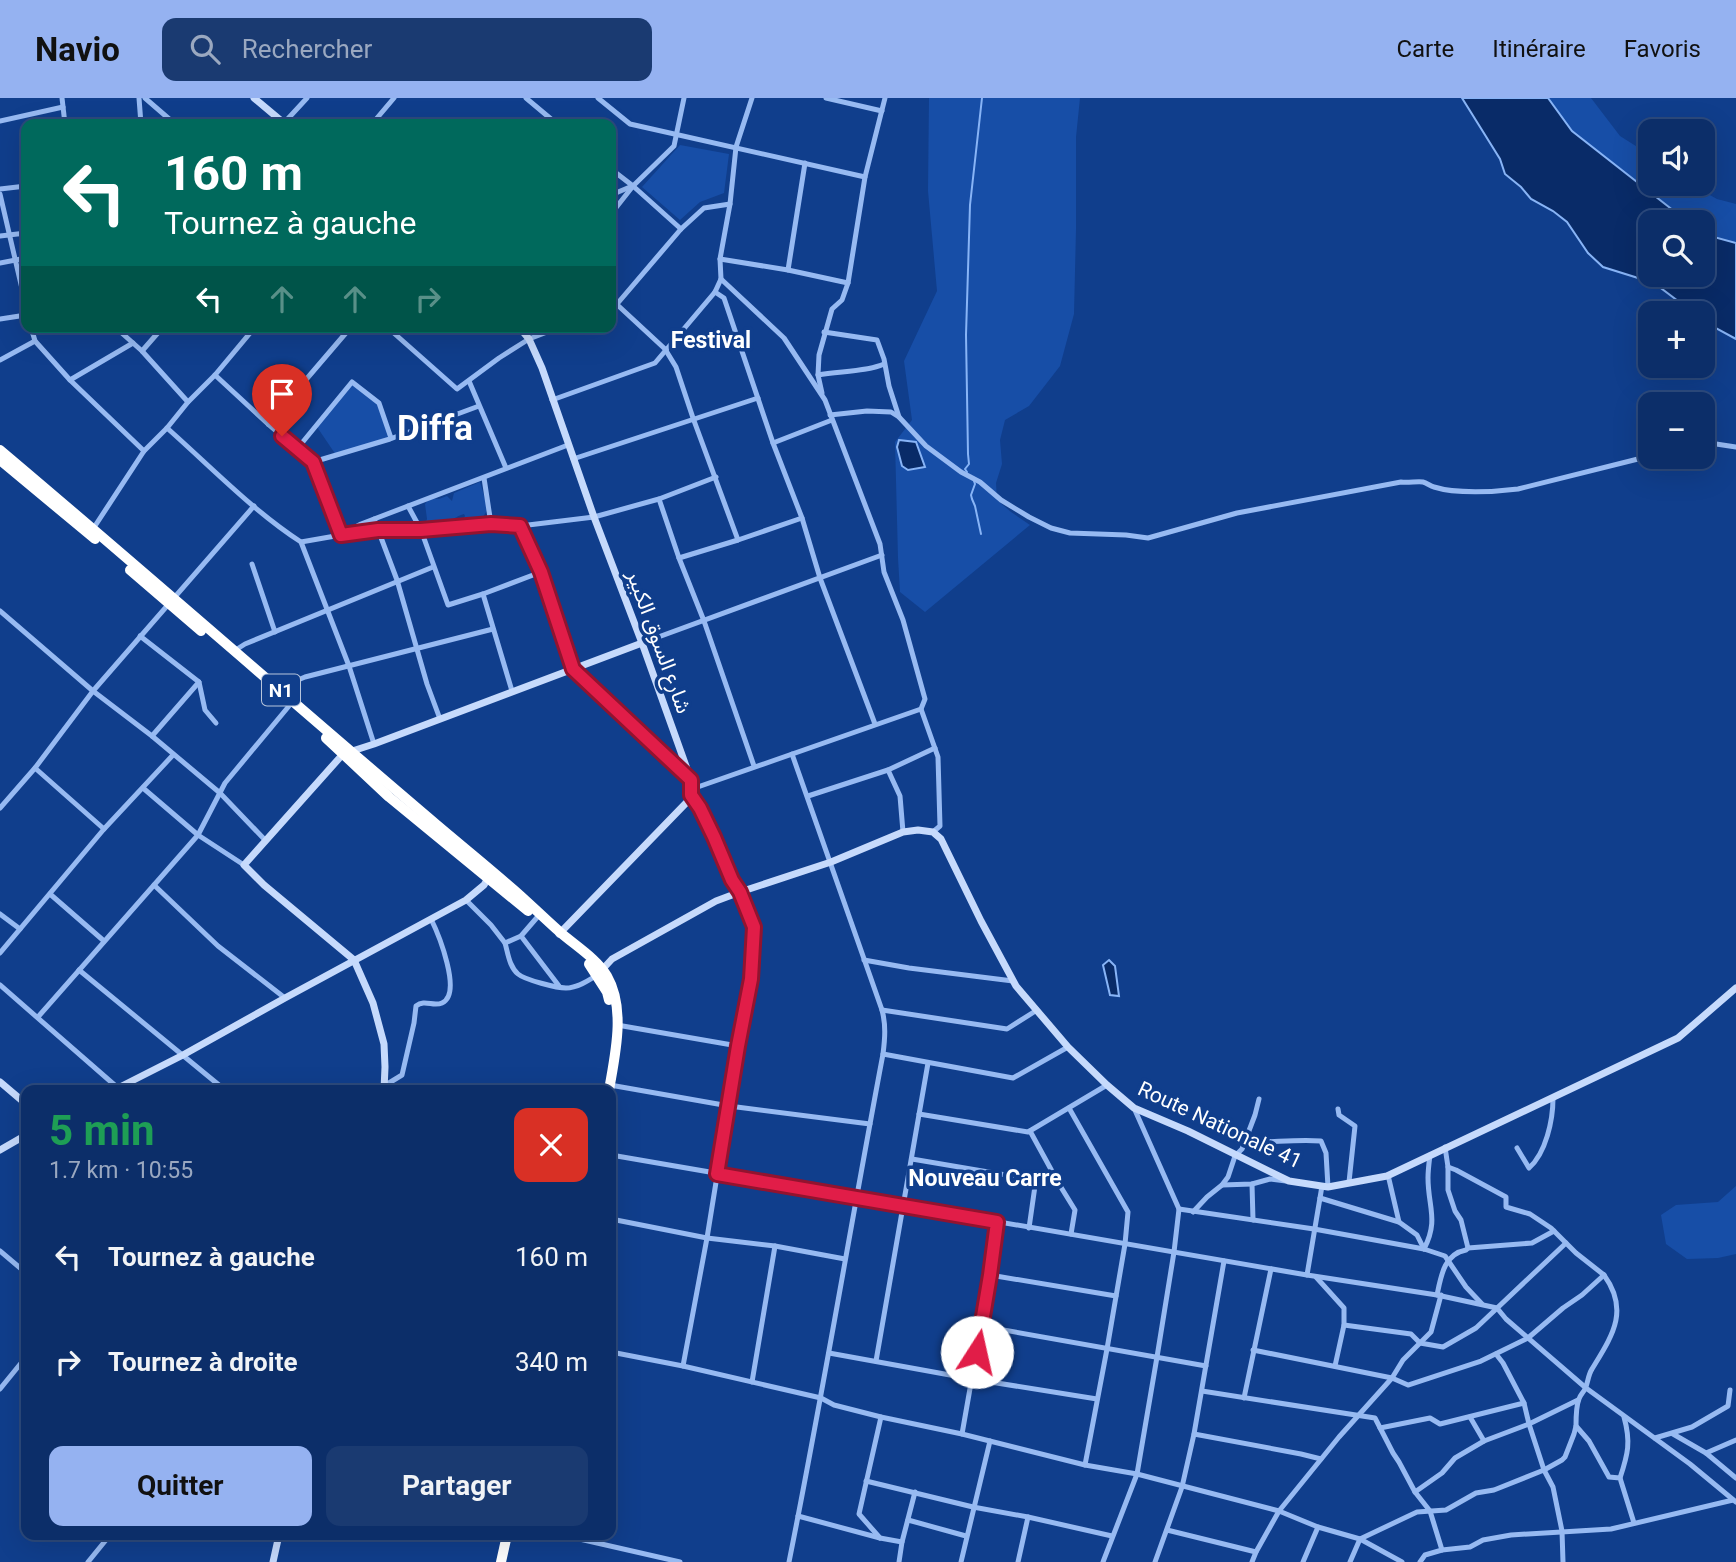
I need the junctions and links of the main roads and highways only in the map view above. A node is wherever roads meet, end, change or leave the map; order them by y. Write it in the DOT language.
graph roads {
  1 [pos="0,450"];
  2 [pos="0,460"];
  3 [pos="92,532"];
  4 [pos="170,601"];
  5 [pos="347,752"];
  6 [pos="600,972"];
  7 [pos="607,1085"];
  8 [pos="607,1085"];
  9 [pos="506,1540"];
  10 [pos="501,1562"];
  1 -- 3 [label="highway, N1"];
  2 -- 3 [label="highway, N1"];
  3 -- 4 [label="highway, N1"];
  4 -- 5 [label="highway, N1"];
  4 -- 5 [label="highway, N1"];
  5 -- 6 [label="highway, N1"];
  6 -- 7 [label="highway"];
  6 -- 8 [label="highway"];
  9 -- 10 [label="highway"];
}
